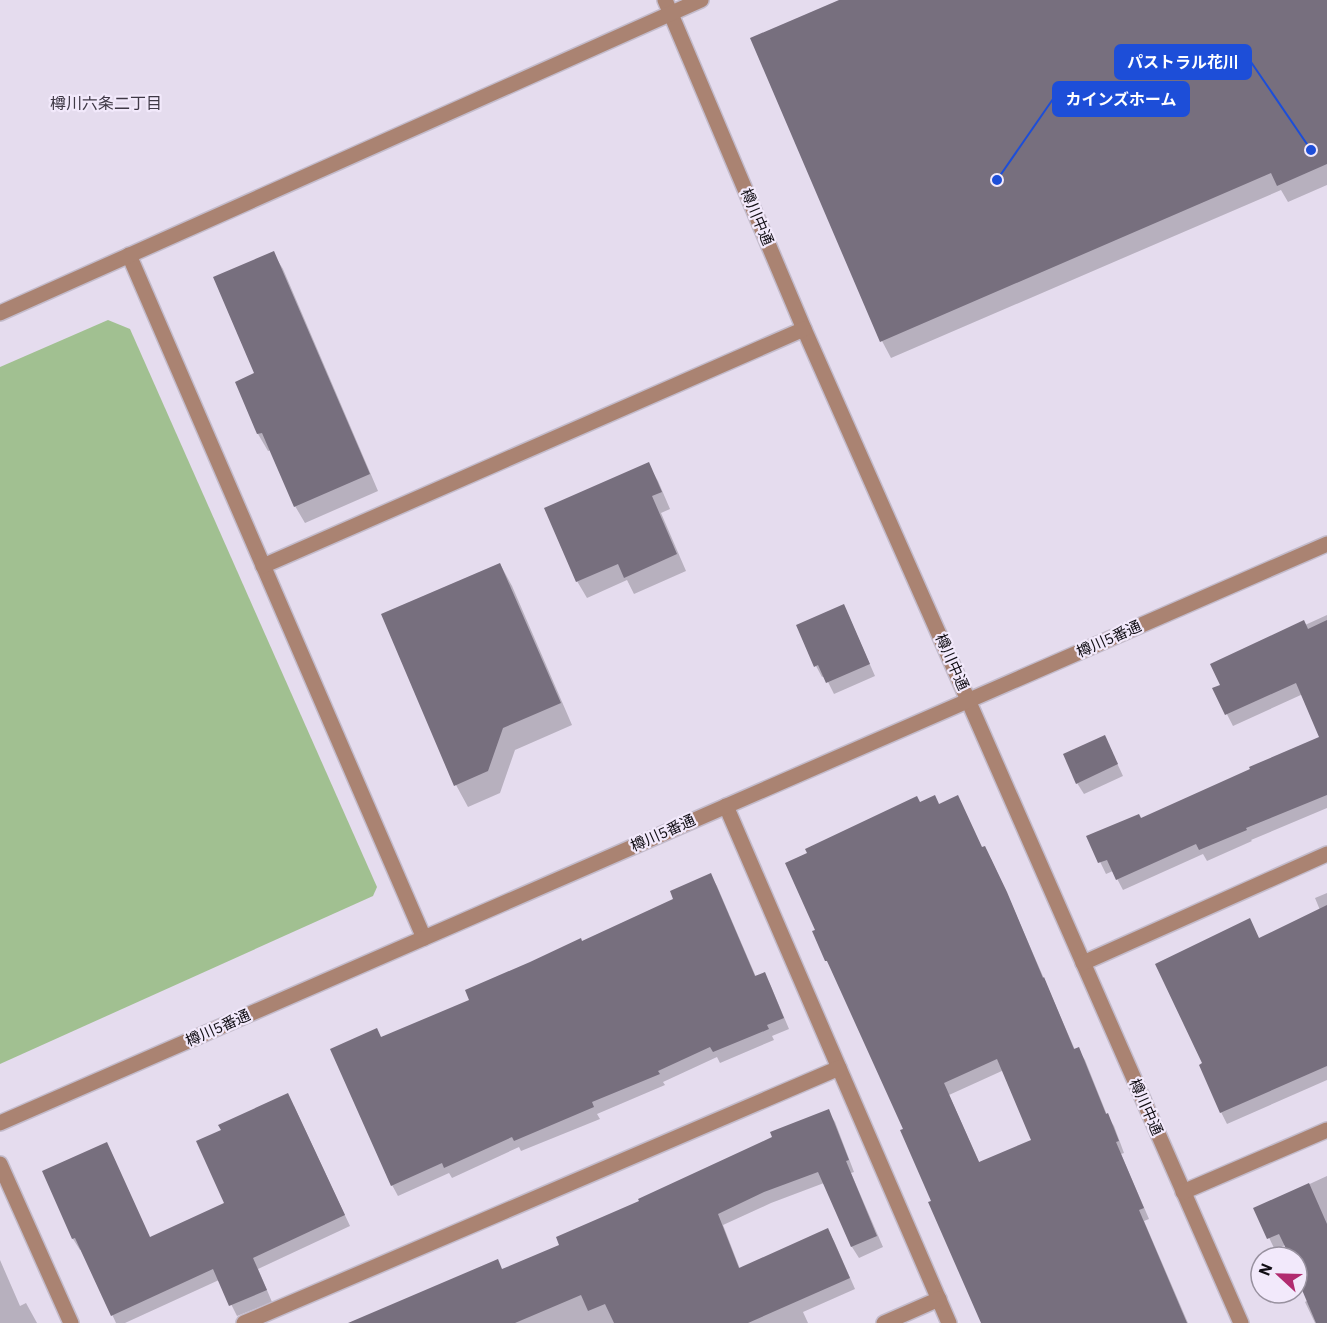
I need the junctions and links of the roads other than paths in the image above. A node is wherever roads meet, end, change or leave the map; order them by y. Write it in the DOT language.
graph roads {
  1 [pos="701,0"];
  2 [pos="668,7"];
  3 [pos="129,255"];
  4 [pos="0,313"];
  5 [pos="804,329"];
  6 [pos="1327,544"];
  7 [pos="263,566"];
  8 [pos="968,700"];
  9 [pos="726,806"];
  10 [pos="1327,854"];
  11 [pos="424,938"];
  12 [pos="1083,963"];
  13 [pos="839,1068"];
  14 [pos="0,1123"];
  15 [pos="1327,1130"];
  16 [pos="0,1164"];
  17 [pos="1183,1192"];
  18 [pos="939,1299"];
  19 [pos="71,1323"];
  20 [pos="244,1323"];
  21 [pos="884,1323"];
  22 [pos="949,1323"];
  23 [pos="1240,1323"];
  1 -- 2 [label="street"];
  2 -- 3 [label="street"];
  2 -- 5 [label="street, 樽川中通"];
  3 -- 4 [label="street"];
  3 -- 7 [label="street"];
  5 -- 7 [label="street"];
  5 -- 8 [label="street, 樽川中通"];
  6 -- 8 [label="street, 樽川5番通"];
  7 -- 11 [label="street"];
  8 -- 9 [label="street, 樽川5番通"];
  8 -- 12 [label="street, 樽川中通"];
  9 -- 11 [label="street, 樽川5番通"];
  9 -- 13 [label="street"];
  10 -- 12 [label="street"];
  11 -- 14 [label="street, 樽川5番通"];
  12 -- 17 [label="street, 樽川中通"];
  13 -- 18 [label="street"];
  13 -- 20 [label="street"];
  15 -- 17 [label="street"];
  16 -- 19 [label="street"];
  17 -- 23 [label="street, 樽川中通"];
  18 -- 21 [label="street"];
  18 -- 22 [label="street"];
}
